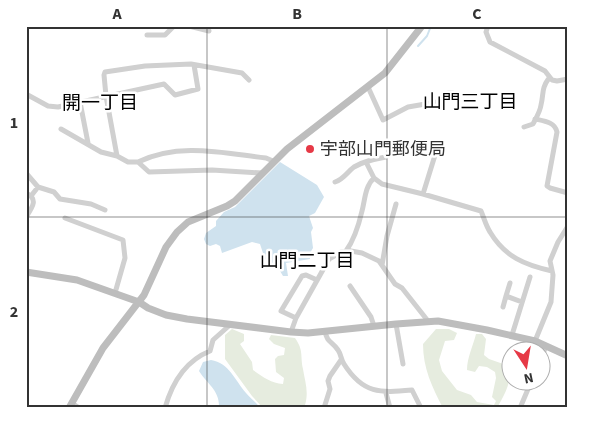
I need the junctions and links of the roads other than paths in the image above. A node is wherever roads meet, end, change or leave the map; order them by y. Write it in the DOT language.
graph roads {
  1 [pos="174,26"];
  2 [pos="189,26"];
  3 [pos="422,26"];
  4 [pos="488,26"];
  5 [pos="209,31"];
  6 [pos="147,35"];
  7 [pos="194,65"];
  8 [pos="549,78"];
  9 [pos="568,79"];
  10 [pos="249,80"];
  11 [pos="368,87"];
  12 [pos="26,94"];
  13 [pos="106,96"];
  14 [pos="458,98"];
  15 [pos="80,102"];
  16 [pos="536,119"];
  17 [pos="524,127"];
  18 [pos="61,129"];
  19 [pos="88,143"];
  20 [pos="436,152"];
  21 [pos="118,156"];
  22 [pos="386,157"];
  23 [pos="273,161"];
  24 [pos="138,162"];
  25 [pos="366,162"];
  26 [pos="26,173"];
  27 [pos="262,173"];
  28 [pos="374,178"];
  29 [pos="334,182"];
  30 [pos="38,186"];
  31 [pos="424,194"];
  32 [pos="568,194"];
  33 [pos="29,195"];
  34 [pos="396,204"];
  35 [pos="105,210"];
  36 [pos="26,217"];
  37 [pos="64,218"];
  38 [pos="568,226"];
  39 [pos="346,251"];
  40 [pos="382,265"];
  41 [pos="552,271"];
  42 [pos="26,272"];
  43 [pos="530,277"];
  44 [pos="317,280"];
  45 [pos="510,283"];
  46 [pos="350,286"];
  47 [pos="115,293"];
  48 [pos="506,296"];
  49 [pos="139,302"];
  50 [pos="522,302"];
  51 [pos="503,308"];
  52 [pos="296,318"];
  53 [pos="428,321"];
  54 [pos="231,324"];
  55 [pos="396,324"];
  56 [pos="374,326"];
  57 [pos="325,331"];
  58 [pos="291,332"];
  59 [pos="512,335"];
  60 [pos="535,341"];
  61 [pos="552,349"];
  62 [pos="568,356"];
  63 [pos="342,360"];
  64 [pos="403,364"];
  65 [pos="527,392"];
  66 [pos="386,393"];
  67 [pos="70,406"];
  68 [pos="79,408"];
  69 [pos="165,408"];
  70 [pos="324,408"];
  71 [pos="390,408"];
  72 [pos="421,408"];
  73 [pos="520,408"];
  1 -- 6 [label="street"];
  2 -- 5 [label="street"];
  3 -- 11 [label="street"];
  4 -- 8 [label="street"];
  7 -- 10 [label="street"];
  7 -- 13 [label="street"];
  7 -- 13 [label="street"];
  8 -- 9 [label="street"];
  8 -- 16 [label="street"];
  11 -- 14 [label="street"];
  11 -- 23 [label="street"];
  12 -- 15 [label="street"];
  13 -- 15 [label="street"];
  13 -- 21 [label="street"];
  15 -- 19 [label="street"];
  16 -- 17 [label="street"];
  16 -- 32 [label="street"];
  18 -- 19 [label="street"];
  19 -- 21 [label="street"];
  20 -- 31 [label="street"];
  21 -- 24 [label="street"];
  22 -- 25 [label="street"];
  23 -- 24 [label="street"];
  23 -- 27 [label="street"];
  24 -- 27 [label="street"];
  25 -- 28 [label="street"];
  25 -- 29 [label="street"];
  26 -- 30 [label="street"];
  27 -- 49 [label="street"];
  28 -- 31 [label="street"];
  28 -- 39 [label="street"];
  30 -- 33 [label="street"];
  30 -- 35 [label="street"];
  31 -- 41 [label="street"];
  33 -- 36 [label="street"];
  34 -- 40 [label="street"];
  37 -- 47 [label="street"];
  38 -- 41 [label="street"];
  39 -- 40 [label="street"];
  39 -- 44 [label="street"];
  40 -- 53 [label="street"];
  41 -- 60 [label="street"];
  42 -- 47 [label="street"];
  43 -- 50 [label="street"];
  44 -- 52 [label="street"];
  44 -- 52 [label="street"];
  45 -- 48 [label="street"];
  46 -- 56 [label="street"];
  47 -- 49 [label="street"];
  48 -- 50 [label="street"];
  48 -- 51 [label="street"];
  49 -- 54 [label="street"];
  49 -- 67 [label="street"];
  50 -- 59 [label="street"];
  52 -- 58 [label="street"];
  53 -- 55 [label="street"];
  53 -- 59 [label="street"];
  54 -- 58 [label="street"];
  54 -- 69 [label="street"];
  55 -- 56 [label="street"];
  55 -- 64 [label="street"];
  56 -- 57 [label="street"];
  57 -- 58 [label="street"];
  57 -- 63 [label="street"];
  59 -- 60 [label="street"];
  61 -- 62 [label="street"];
  63 -- 66 [label="street"];
  63 -- 70 [label="street"];
  65 -- 73 [label="street"];
  66 -- 71 [label="street"];
  66 -- 72 [label="street"];
  67 -- 68 [label="street"];
}
